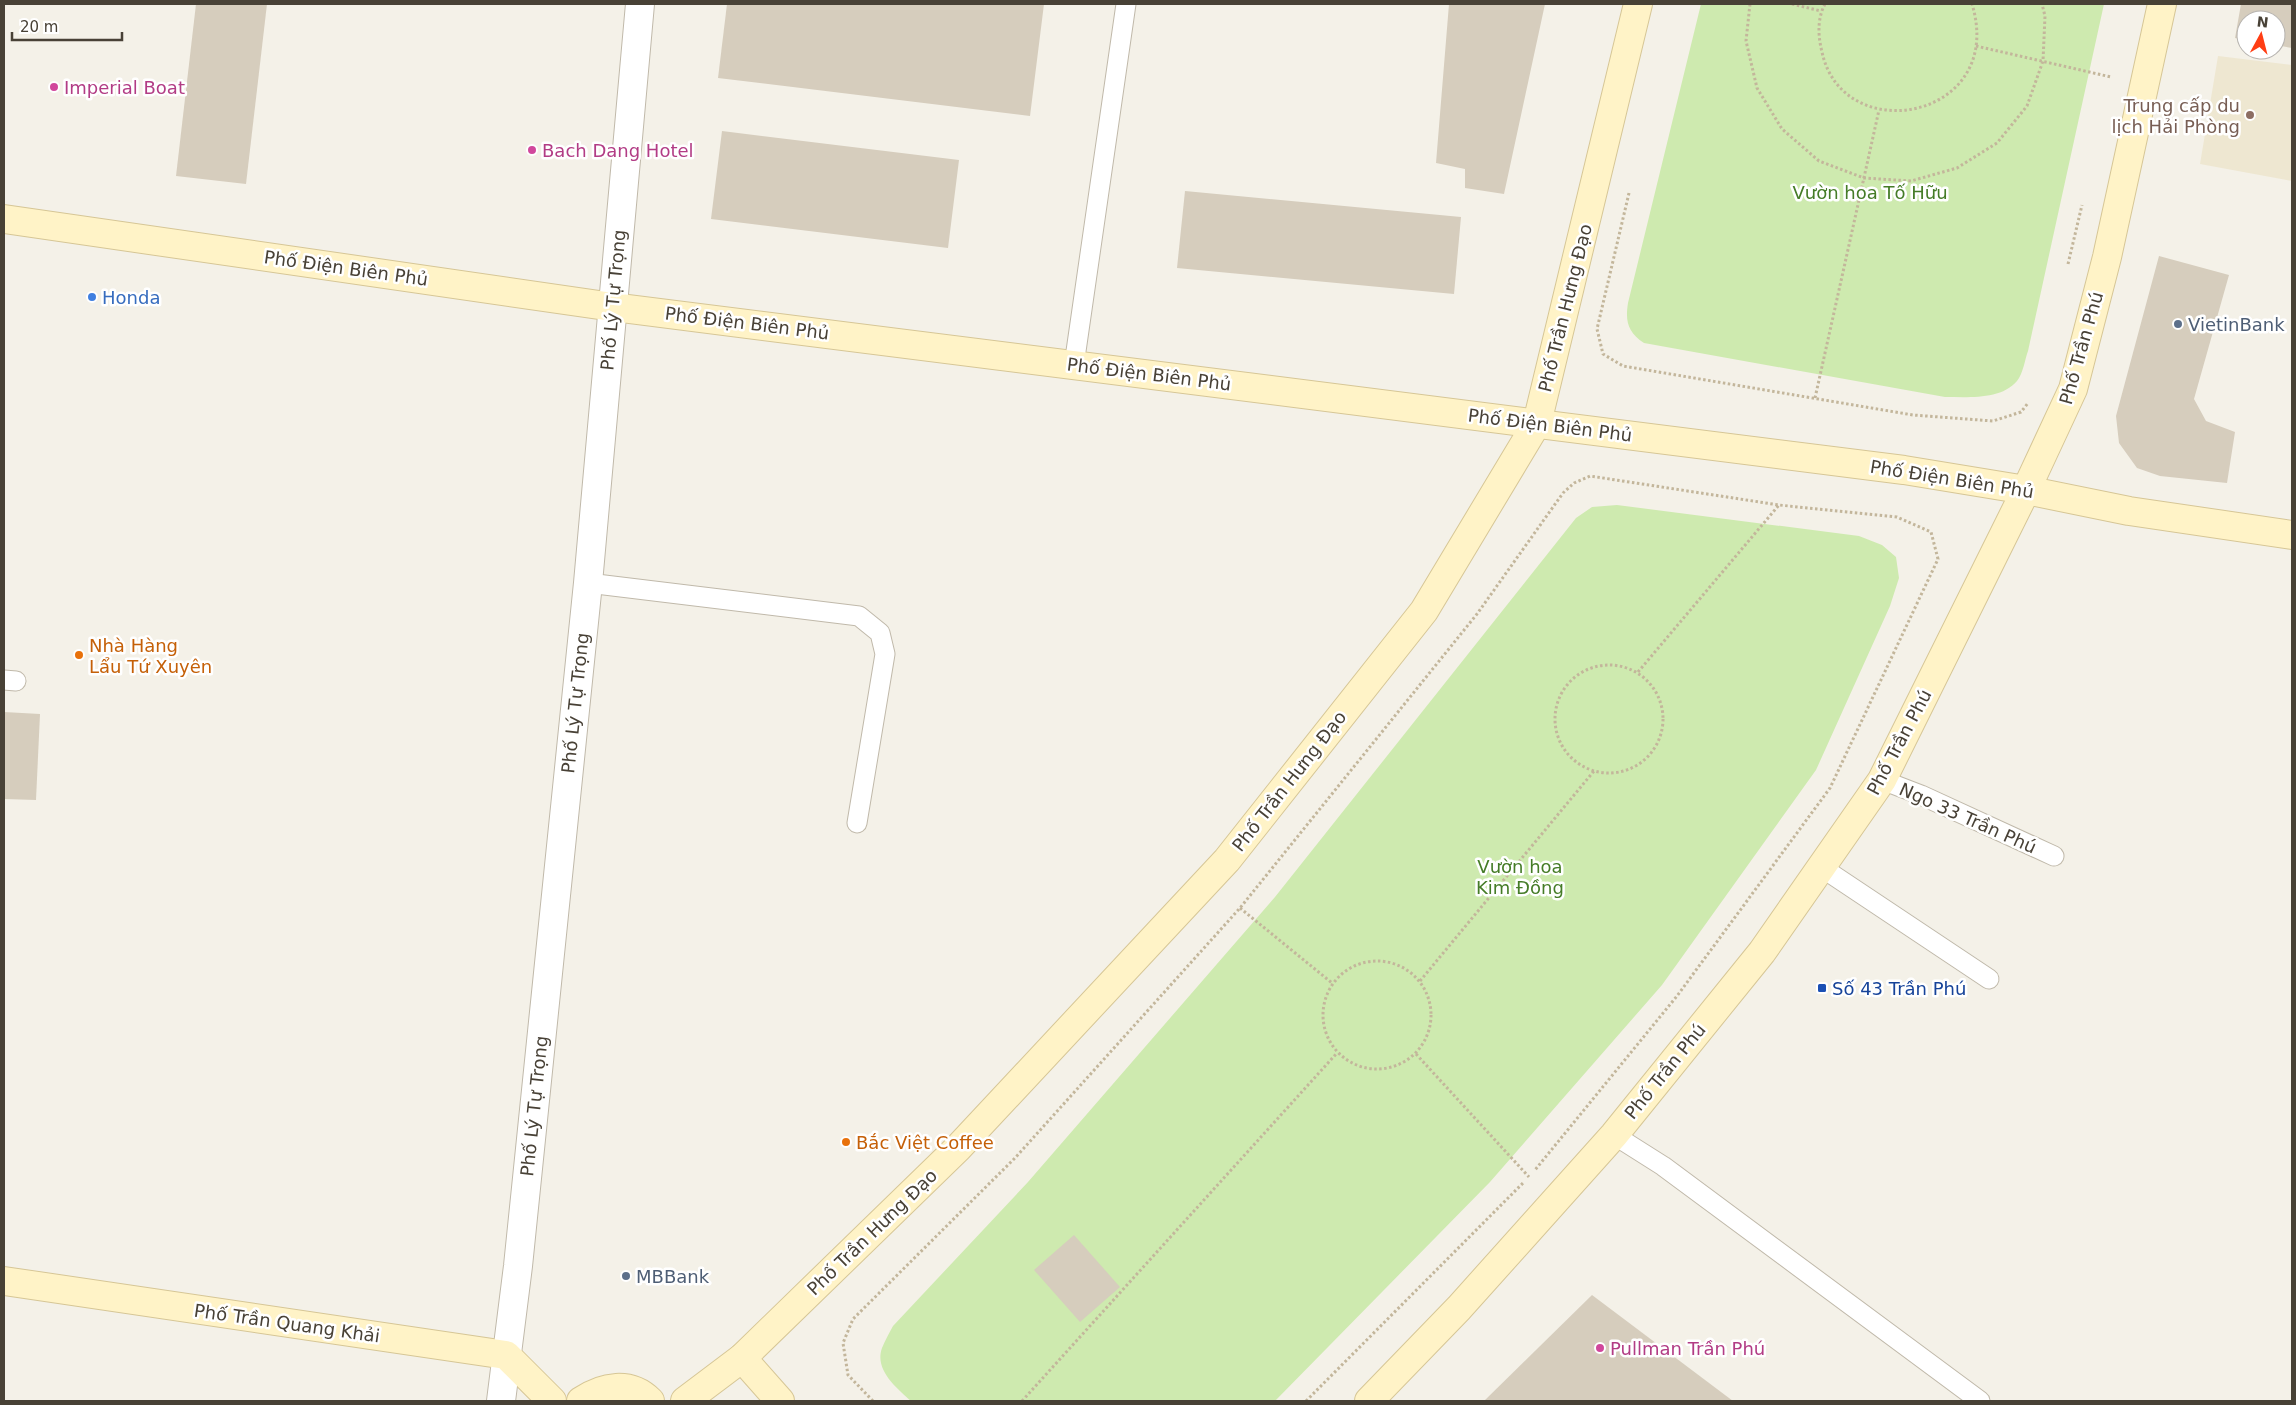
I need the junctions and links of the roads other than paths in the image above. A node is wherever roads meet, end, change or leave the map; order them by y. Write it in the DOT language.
graph roads {
  1 [pos="640,4"];
  2 [pos="1126,4"];
  3 [pos="1638,4"];
  4 [pos="2162,4"];
  5 [pos="4,219"];
  6 [pos="613,307"];
  7 [pos="1074,364"];
  8 [pos="1537,423"];
  9 [pos="2026,490"];
  10 [pos="2292,535"];
  11 [pos="588,583"];
  12 [pos="1882,780"];
  13 [pos="857,823"];
  14 [pos="2054,856"];
  15 [pos="1822,868"];
  16 [pos="1989,979"];
  17 [pos="1614,1135"];
  18 [pos="4,1281"];
  19 [pos="506,1356"];
  20 [pos="742,1358"];
  21 [pos="501,1401"];
  22 [pos="552,1401"];
  23 [pos="581,1401"];
  24 [pos="650,1401"];
  25 [pos="685,1401"];
  26 [pos="780,1401"];
  27 [pos="1368,1401"];
  28 [pos="1980,1401"];
  1 -- 6 [label="street, Phố Lý Tự Trọng"];
  2 -- 7 [label="lane"];
  3 -- 8 [label="main road, Phố Trần Hưng Đạo"];
  4 -- 9 [label="main road, Phố Trần Phú"];
  5 -- 6 [label="main road, Phố Điện Biên Phủ"];
  6 -- 7 [label="main road, Phố Điện Biên Phủ"];
  6 -- 11 [label="street, Phố Lý Tự Trọng"];
  7 -- 8 [label="main road, Phố Điện Biên Phủ"];
  8 -- 9 [label="main road, Phố Điện Biên Phủ"];
  8 -- 20 [label="main road, Phố Trần Hưng Đạo"];
  9 -- 10 [label="main road, Phố Điện Biên Phủ"];
  9 -- 12 [label="main road, Phố Trần Phú"];
  11 -- 13 [label="lane"];
  11 -- 19 [label="street, Phố Lý Tự Trọng"];
  12 -- 14 [label="lane, Ngo 33 Trần Phú"];
  12 -- 15 [label="main road, Phố Trần Phú"];
  15 -- 16 [label="lane"];
  15 -- 17 [label="main road, Phố Trần Phú"];
  17 -- 27 [label="main road, Phố Trần Phú"];
  17 -- 28 [label="lane"];
  18 -- 19 [label="main road, Phố Trần Quang Khải"];
  19 -- 21 [label="street, Phố Lý Tự Trọng"];
  19 -- 22 [label="main road"];
  20 -- 25 [label="main road, Phố Trần Hưng Đạo"];
  20 -- 26 [label="main road"];
  23 -- 24 [label="main road"];
}
